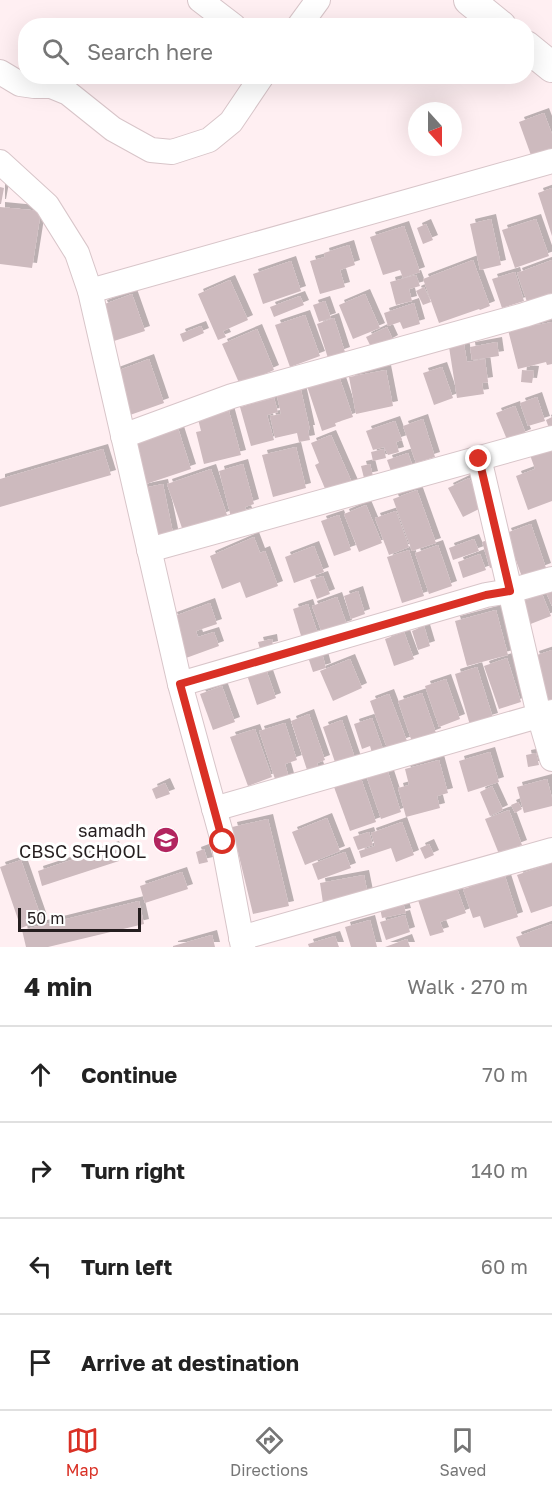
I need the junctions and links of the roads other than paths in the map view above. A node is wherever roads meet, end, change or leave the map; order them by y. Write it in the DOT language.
graph roads {
  1 [pos="200,0"];
  2 [pos="318,0"];
  3 [pos="469,0"];
  4 [pos="224,18"];
  5 [pos="305,18"];
  6 [pos="491,18"];
  7 [pos="534,52"];
  8 [pos="552,67"];
  9 [pos="0,72"];
  10 [pos="18,83"];
  11 [pos="20,84"];
  12 [pos="257,84"];
  13 [pos="552,161"];
  14 [pos="0,162"];
  15 [pos="90,291"];
  16 [pos="552,306"];
  17 [pos="123,436"];
  18 [pos="552,438"];
  19 [pos="479,459"];
  20 [pos="149,550"];
  21 [pos="552,579"];
  22 [pos="510,591"];
  23 [pos="180,684"];
  24 [pos="546,714"];
  25 [pos="552,759"];
  26 [pos="214,809"];
  27 [pos="552,850"];
  28 [pos="242,942"];
  1 -- 4 [label="street"];
  2 -- 5 [label="street"];
  3 -- 6 [label="main road"];
  7 -- 8 [label="main road"];
  9 -- 10 [label="street"];
  11 -- 12 [label="street"];
  13 -- 15 [label="street"];
  14 -- 15 [label="street"];
  15 -- 17 [label="street"];
  16 -- 17 [label="street"];
  17 -- 20 [label="street"];
  18 -- 19 [label="street"];
  19 -- 20 [label="street"];
  19 -- 22 [label="street"];
  20 -- 23 [label="street"];
  21 -- 22 [label="street"];
  22 -- 23 [label="street"];
  22 -- 24 [label="street"];
  23 -- 26 [label="street"];
  24 -- 25 [label="street"];
  24 -- 26 [label="street"];
  26 -- 28 [label="street"];
  27 -- 28 [label="street"];
}
